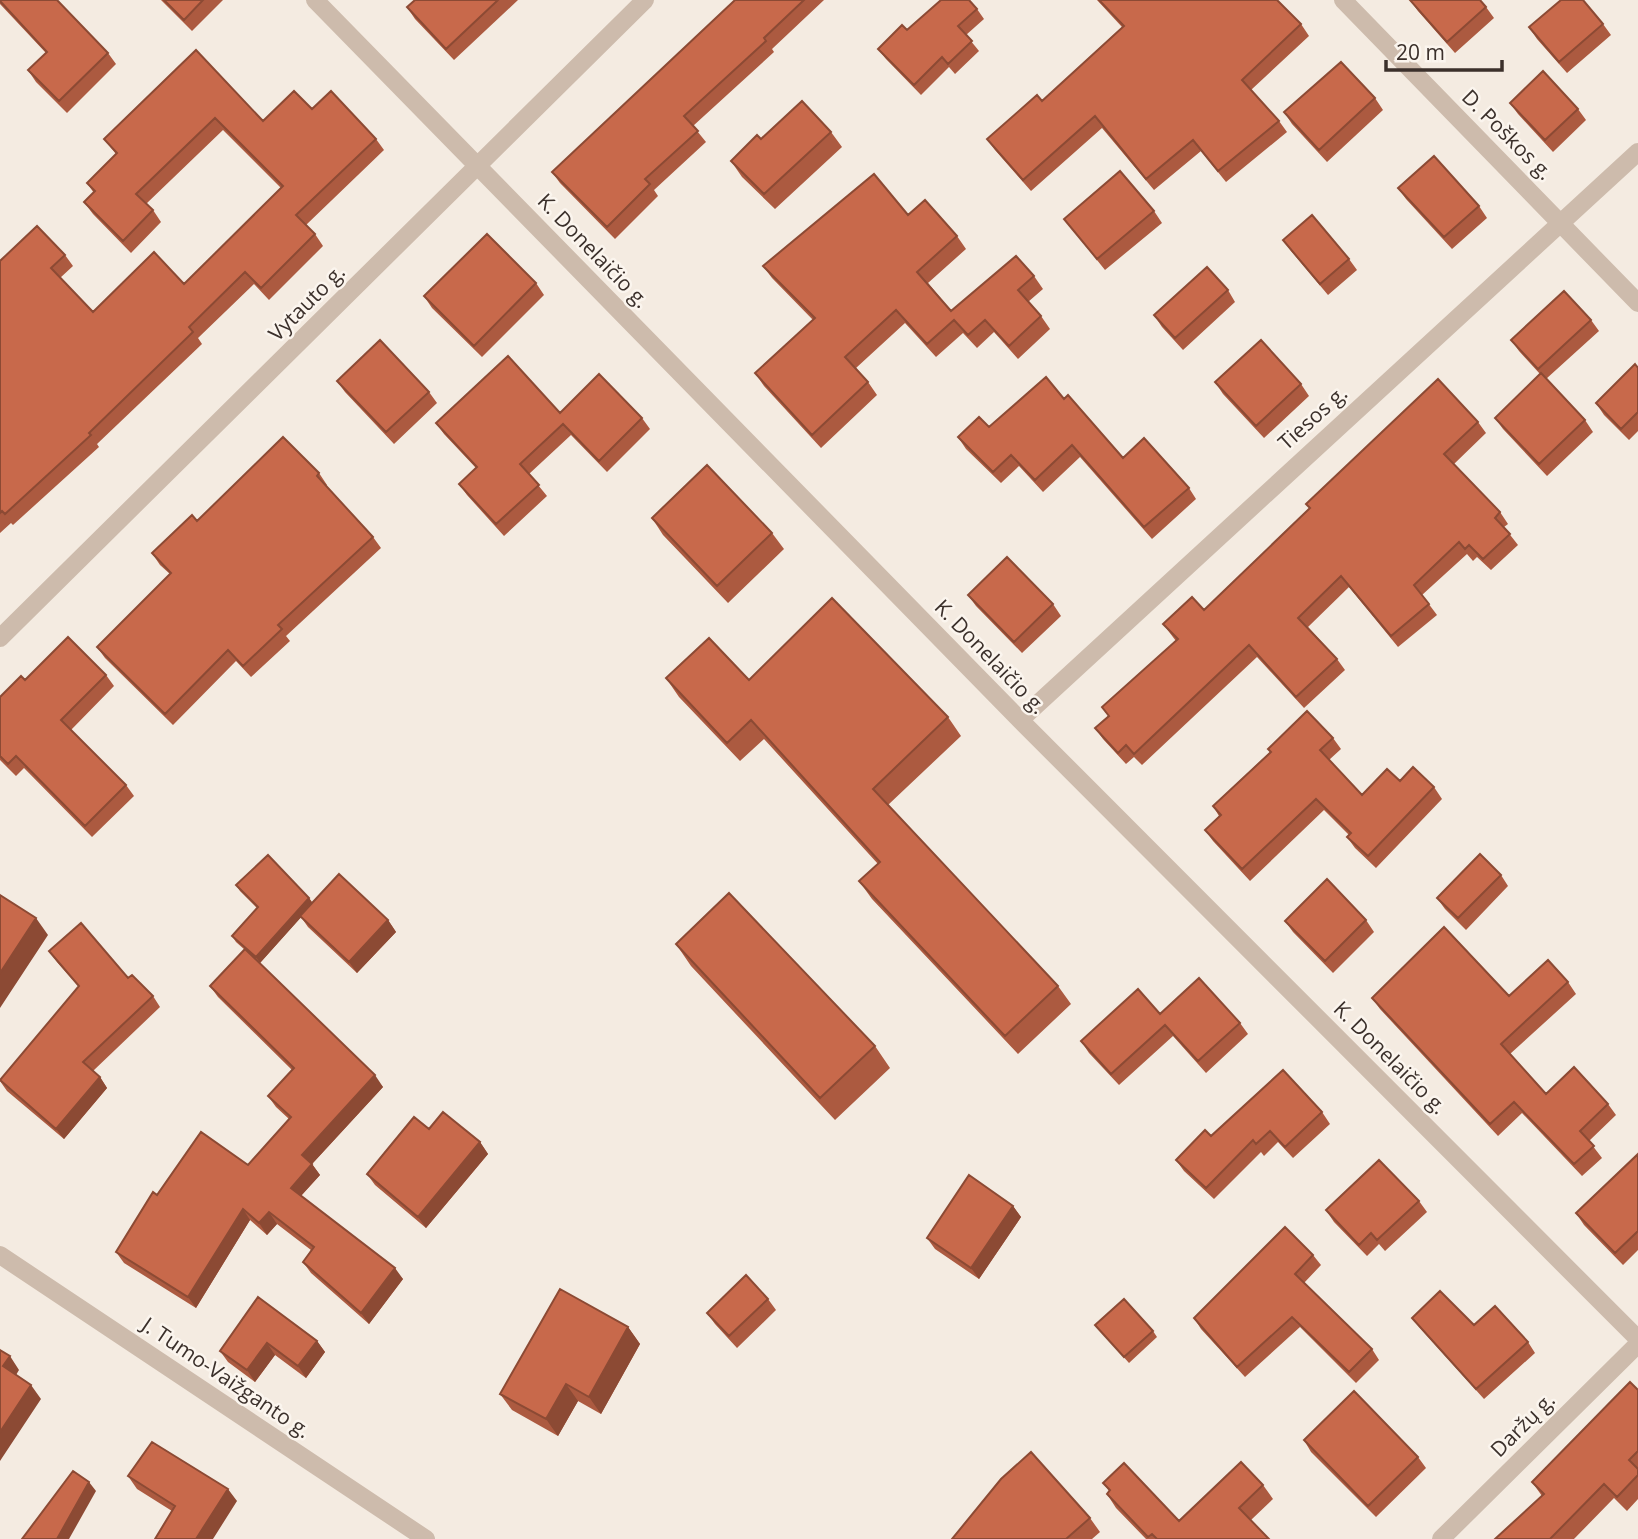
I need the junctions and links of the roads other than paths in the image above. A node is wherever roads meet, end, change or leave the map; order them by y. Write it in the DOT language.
graph roads {
  1 [pos="315,0"];
  2 [pos="645,0"];
  3 [pos="1343,0"];
  4 [pos="1638,152"];
  5 [pos="478,166"];
  6 [pos="1563,223"];
  7 [pos="1638,303"];
  8 [pos="0,638"];
  9 [pos="1020,720"];
  10 [pos="0,1255"];
  11 [pos="1638,1341"];
  12 [pos="426,1539"];
  13 [pos="1441,1539"];
  1 -- 5 [label="street, K. Donelaičio g."];
  2 -- 5 [label="street, Vytauto g."];
  3 -- 6 [label="street, D. Poškos g."];
  4 -- 6 [label="street, Tiesos g."];
  5 -- 8 [label="street, Vytauto g."];
  5 -- 9 [label="street, K. Donelaičio g."];
  6 -- 7 [label="street, D. Poškos g."];
  6 -- 9 [label="street, Tiesos g."];
  9 -- 11 [label="street, K. Donelaičio g."];
  10 -- 12 [label="street, J. Tumo-Vaižganto g."];
  11 -- 13 [label="street, Daržų g."];
}
